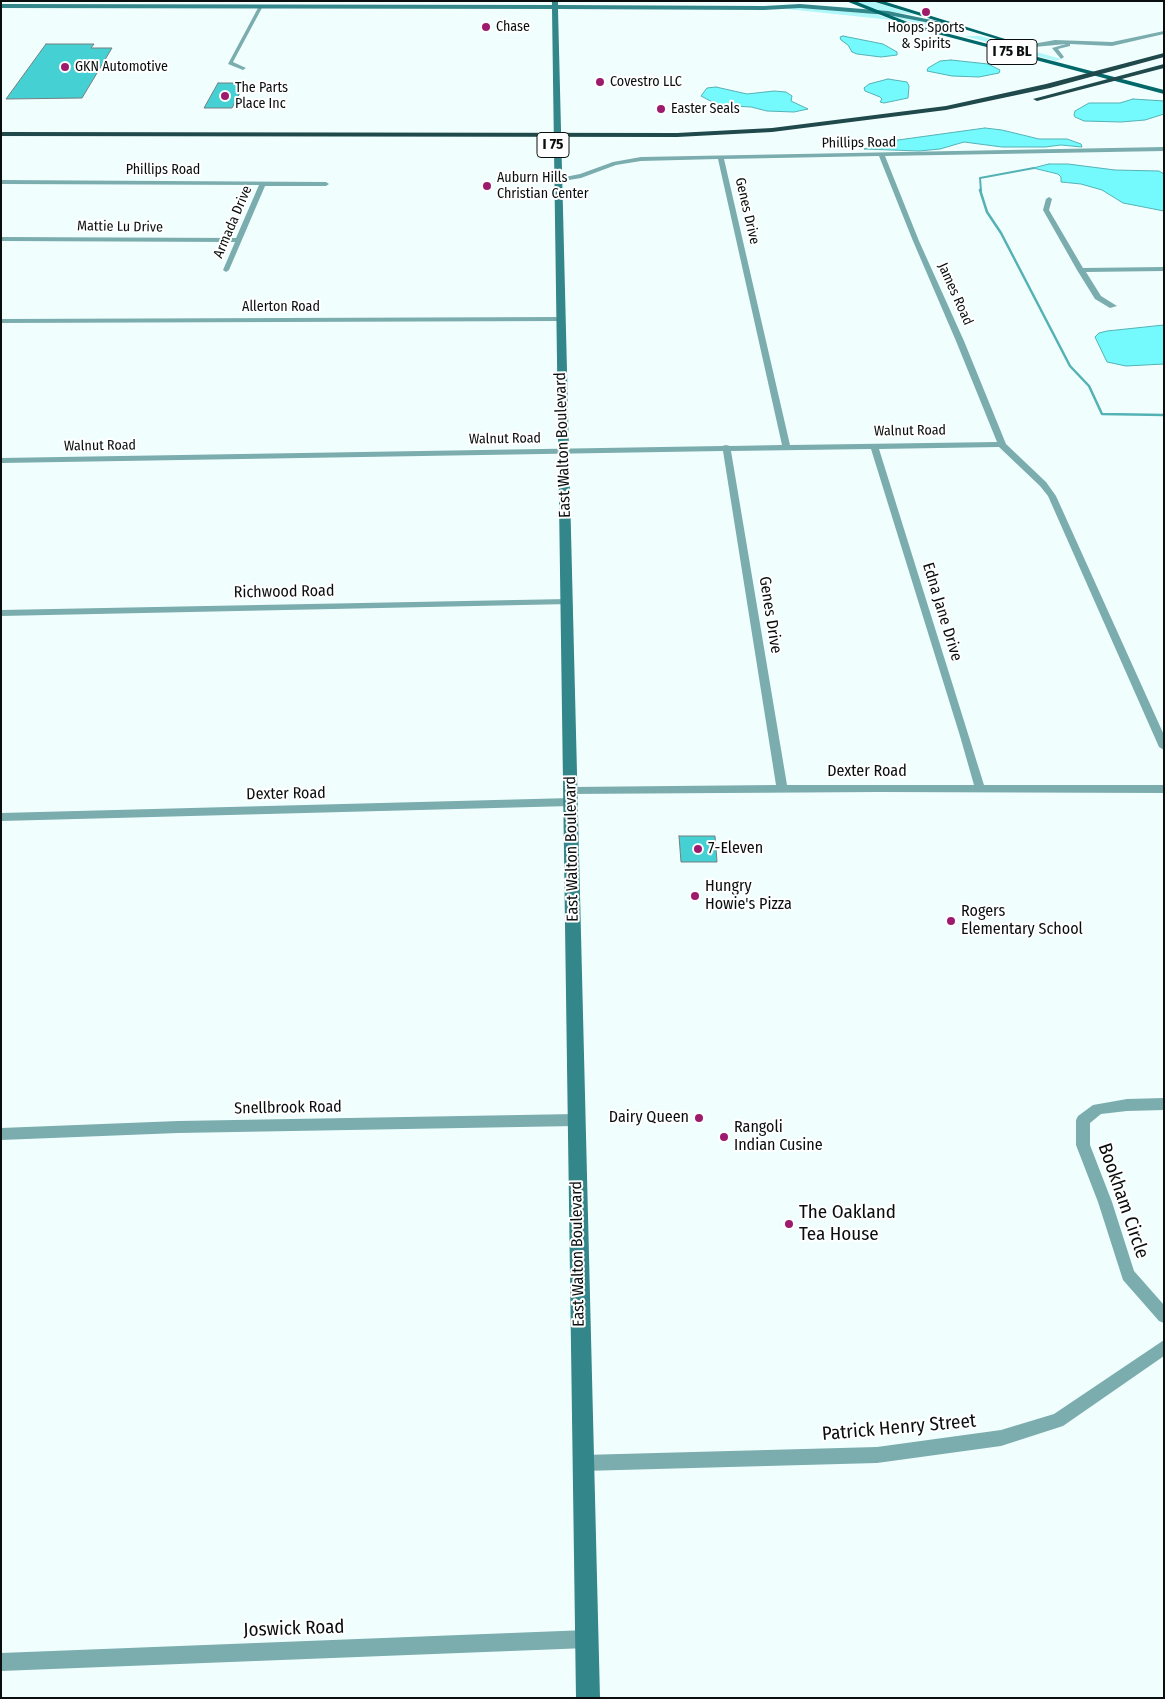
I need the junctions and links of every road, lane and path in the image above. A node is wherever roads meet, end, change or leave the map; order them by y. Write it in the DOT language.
graph roads {
  1 [pos="836,1"];
  2 [pos="850,1"];
  3 [pos="875,1"];
  4 [pos="555,4"];
  5 [pos="1,6"];
  6 [pos="261,6"];
  7 [pos="810,6"];
  8 [pos="764,8"];
  9 [pos="874,12"];
  10 [pos="912,26"];
  11 [pos="962,27"];
  12 [pos="1164,32"];
  13 [pos="982,33"];
  14 [pos="955,37"];
  15 [pos="1077,44"];
  16 [pos="1024,46"];
  17 [pos="1164,55"];
  18 [pos="1061,56"];
  19 [pos="1164,66"];
  20 [pos="244,68"];
  21 [pos="1164,85"];
  22 [pos="1164,92"];
  23 [pos="1027,101"];
  24 [pos="952,116"];
  25 [pos="932,119"];
  26 [pos="1,134"];
  27 [pos="813,134"];
  28 [pos="1,141"];
  29 [pos="735,141"];
  30 [pos="716,142"];
  31 [pos="410,144"];
  32 [pos="549,144"];
  33 [pos="660,144"];
  34 [pos="568,145"];
  35 [pos="1164,149"];
  36 [pos="882,156"];
  37 [pos="720,157"];
  38 [pos="558,180"];
  39 [pos="1,182"];
  40 [pos="263,184"];
  41 [pos="326,184"];
  42 [pos="1049,199"];
  43 [pos="1,238"];
  44 [pos="240,240"];
  45 [pos="1164,269"];
  46 [pos="226,270"];
  47 [pos="1080,270"];
  48 [pos="1113,306"];
  49 [pos="560,319"];
  50 [pos="1,322"];
  51 [pos="1002,444"];
  52 [pos="786,446"];
  53 [pos="874,446"];
  54 [pos="726,447"];
  55 [pos="563,452"];
  56 [pos="1,461"];
  57 [pos="567,602"];
  58 [pos="1,612"];
  59 [pos="1164,747"];
  60 [pos="980,788"];
  61 [pos="782,789"];
  62 [pos="1164,789"];
  63 [pos="571,796"];
  64 [pos="1,817"];
  65 [pos="1164,1104"];
  66 [pos="576,1120"];
  67 [pos="1,1134"];
  68 [pos="1164,1316"];
  69 [pos="1164,1346"];
  70 [pos="582,1463"];
  71 [pos="588,1639"];
  72 [pos="1,1662"];
  73 [pos="588,1698"];
  1 -- 7 [label="main road"];
  2 -- 9 [label="main road, I 75 BL"];
  3 -- 11 [label="main road, I 75 BL"];
  4 -- 6 [label="main road"];
  4 -- 8 [label="main road"];
  4 -- 38 [label="main road, East Walton Boulevard"];
  5 -- 6 [label="main road"];
  6 -- 20 [label="street"];
  7 -- 8 [label="main road"];
  7 -- 9 [label="main road"];
  8 -- 10 [label="main road"];
  9 -- 10 [label="main road, I 75 BL"];
  9 -- 11 [label="main road"];
  10 -- 14 [label="main road, I 75 BL"];
  11 -- 13 [label="main road, I 75 BL"];
  12 -- 15 [label="street"];
  13 -- 14 [label="main road"];
  13 -- 16 [label="main road, I 75 BL"];
  14 -- 22 [label="main road, I 75 BL"];
  15 -- 16 [label="street"];
  15 -- 18 [label="street"];
  16 -- 18 [label="main road, I 75 BL"];
  17 -- 26 [label="highway, I 75"];
  18 -- 21 [label="main road, I 75 BL"];
  19 -- 23 [label="highway"];
  24 -- 25 [label="highway"];
  27 -- 29 [label="highway"];
  28 -- 31 [label="highway"];
  30 -- 33 [label="highway"];
  32 -- 34 [label="highway, I 75"];
  35 -- 36 [label="street, Phillips Road"];
  36 -- 37 [label="street, Phillips Road"];
  36 -- 51 [label="street, James Road"];
  37 -- 38 [label="street, Phillips Road"];
  37 -- 52 [label="street, Genes Drive"];
  38 -- 49 [label="main road, East Walton Boulevard"];
  39 -- 40 [label="street, Phillips Road"];
  40 -- 41 [label="street, Phillips Road"];
  40 -- 44 [label="street, Armada Drive"];
  42 -- 47 [label="street"];
  43 -- 44 [label="street, Mattie Lu Drive"];
  44 -- 46 [label="street, Armada Drive"];
  45 -- 47 [label="street"];
  47 -- 48 [label="street"];
  49 -- 50 [label="street, Allerton Road"];
  49 -- 55 [label="main road, East Walton Boulevard"];
  51 -- 53 [label="street, Walnut Road"];
  51 -- 59 [label="street"];
  52 -- 53 [label="street, Walnut Road"];
  52 -- 54 [label="street, Walnut Road"];
  53 -- 60 [label="street, Edna Jane Drive"];
  54 -- 55 [label="street, Walnut Road"];
  54 -- 61 [label="street, Genes Drive"];
  55 -- 56 [label="street, Walnut Road"];
  55 -- 57 [label="main road, East Walton Boulevard"];
  57 -- 58 [label="street, Richwood Road"];
  57 -- 63 [label="main road, East Walton Boulevard"];
  60 -- 61 [label="street, Dexter Road"];
  60 -- 62 [label="street, Dexter Road"];
  61 -- 63 [label="street, Dexter Road"];
  63 -- 64 [label="street, Dexter Road"];
  63 -- 66 [label="main road, East Walton Boulevard"];
  65 -- 68 [label="street, Bookham Circle"];
  66 -- 67 [label="street, Snellbrook Road"];
  66 -- 70 [label="main road, East Walton Boulevard"];
  69 -- 70 [label="street, Patrick Henry Street"];
  70 -- 71 [label="main road, East Walton Boulevard"];
  71 -- 72 [label="street, Joswick Road"];
  71 -- 73 [label="main road, East Walton Boulevard"];
}
